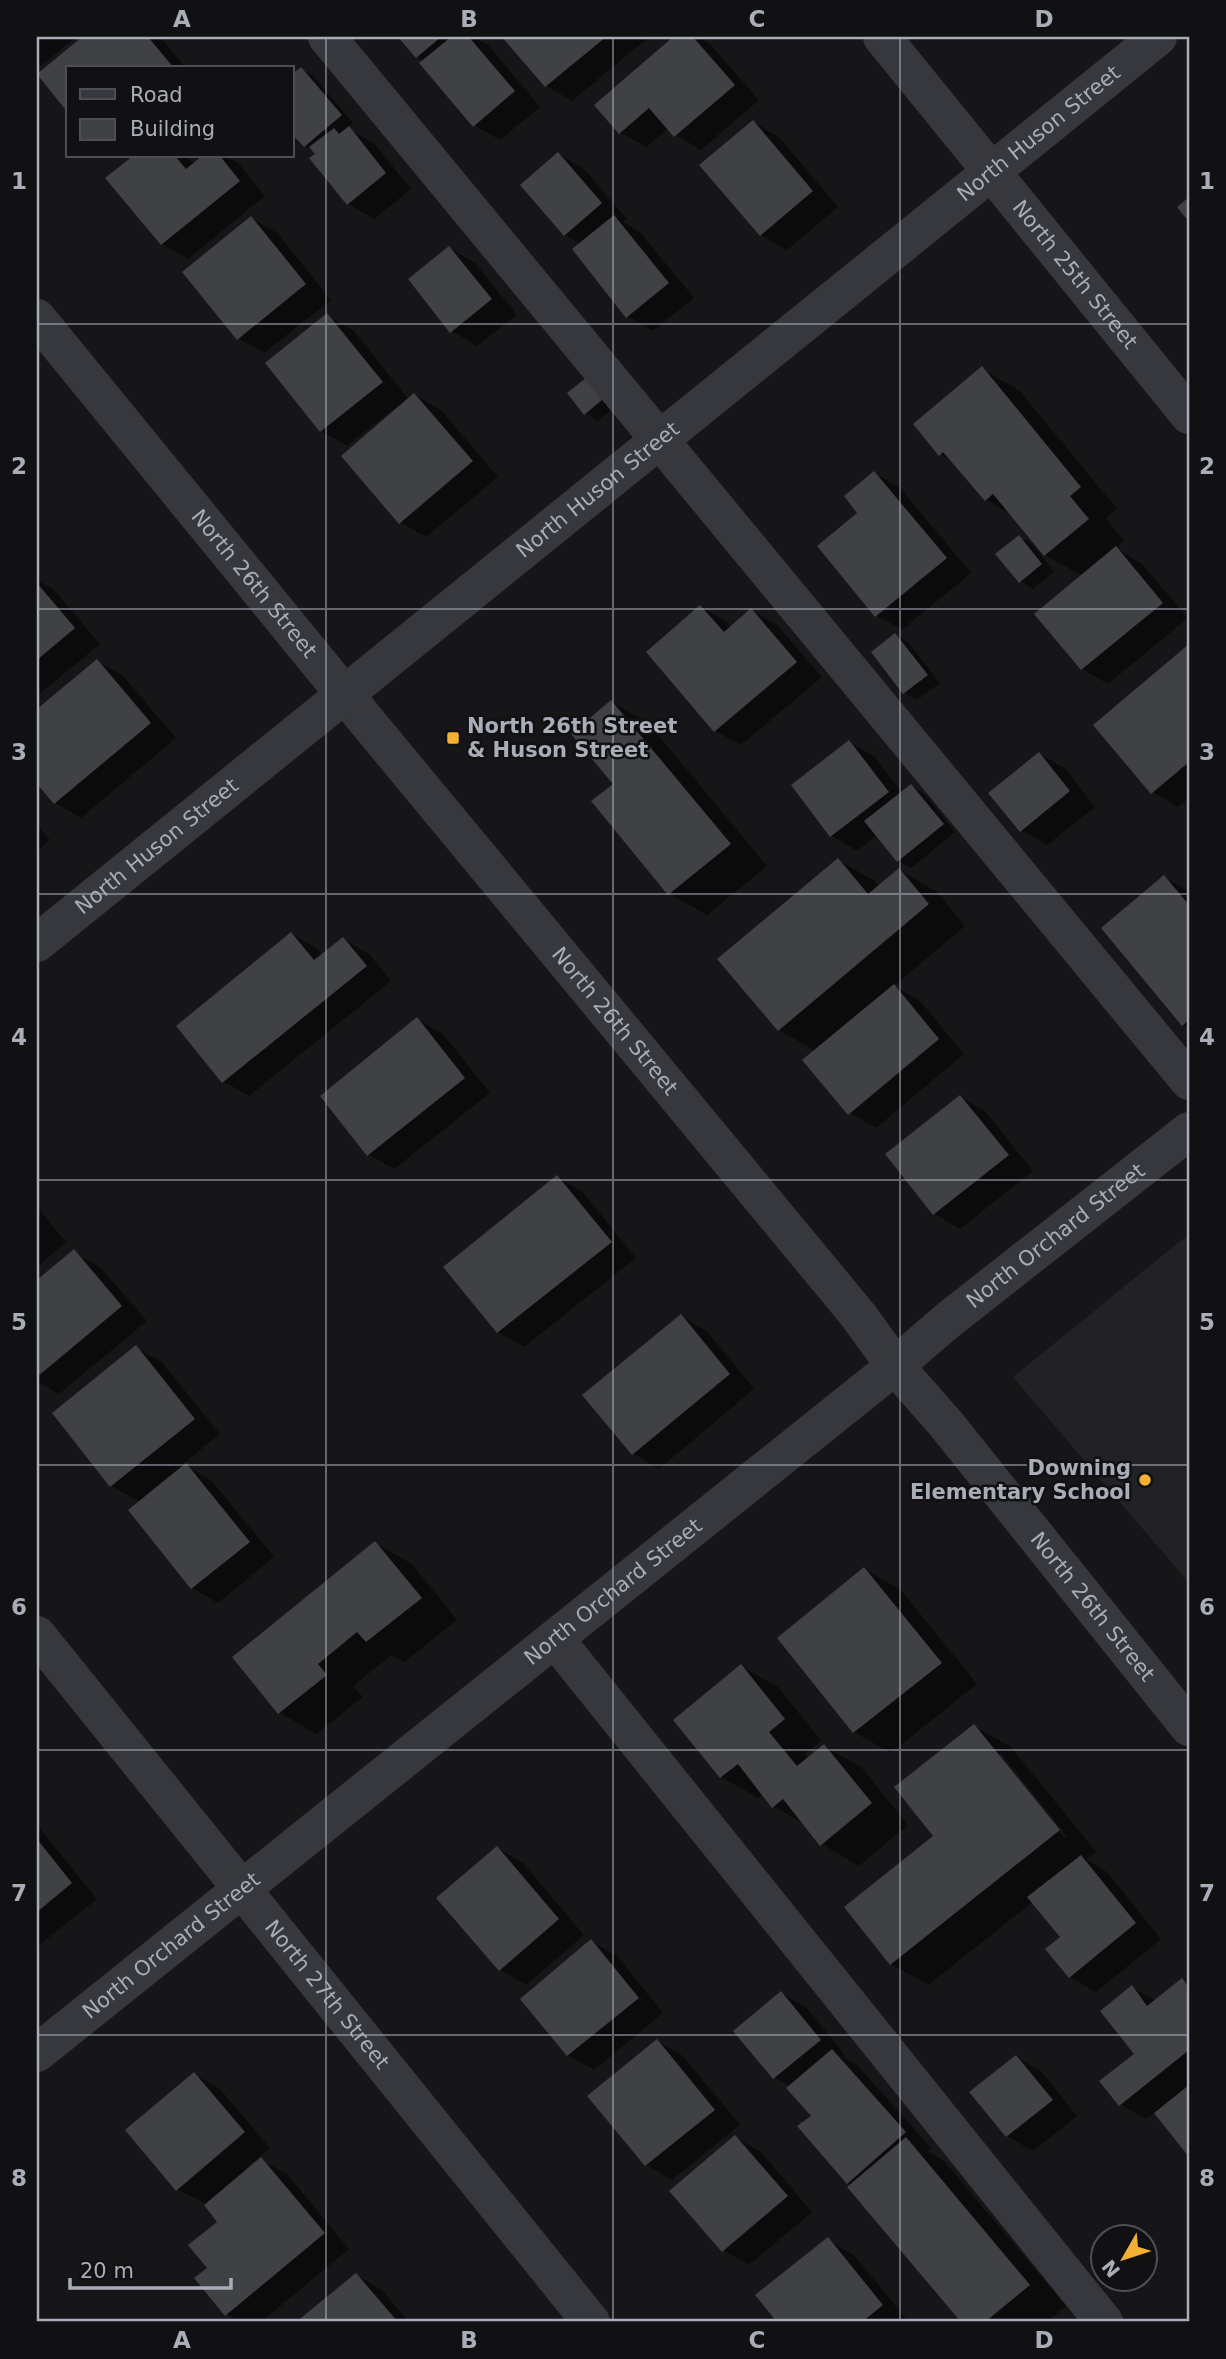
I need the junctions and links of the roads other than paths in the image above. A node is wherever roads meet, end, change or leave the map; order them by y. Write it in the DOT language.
graph roads {
  1 [pos="327,37"];
  2 [pos="882,37"];
  3 [pos="1158,37"];
  4 [pos="992,170"];
  5 [pos="37,318"];
  6 [pos="1189,415"];
  7 [pos="659,440"];
  8 [pos="345,695"];
  9 [pos="37,943"];
  10 [pos="1189,1081"];
  11 [pos="1189,1131"];
  12 [pos="895,1366"];
  13 [pos="37,1635"];
  14 [pos="555,1640"];
  15 [pos="1189,1727"];
  16 [pos="241,1889"];
  17 [pos="37,2053"];
  18 [pos="591,2322"];
  19 [pos="1104,2322"];
  1 -- 7 [label="street"];
  2 -- 4 [label="street, North 25th Street"];
  3 -- 4 [label="street, North Huson Street"];
  4 -- 6 [label="street, North 25th Street"];
  4 -- 7 [label="street, North Huson Street"];
  5 -- 8 [label="street, North 26th Street"];
  7 -- 8 [label="street, North Huson Street"];
  7 -- 10 [label="street"];
  8 -- 9 [label="street, North Huson Street"];
  8 -- 12 [label="street, North 26th Street"];
  11 -- 12 [label="street, North Orchard Street"];
  12 -- 14 [label="street, North Orchard Street"];
  12 -- 15 [label="street, North 26th Street"];
  13 -- 16 [label="street, North 27th Street"];
  14 -- 16 [label="street, North Orchard Street"];
  14 -- 19 [label="street"];
  16 -- 17 [label="street, North Orchard Street"];
  16 -- 18 [label="street, North 27th Street"];
}
